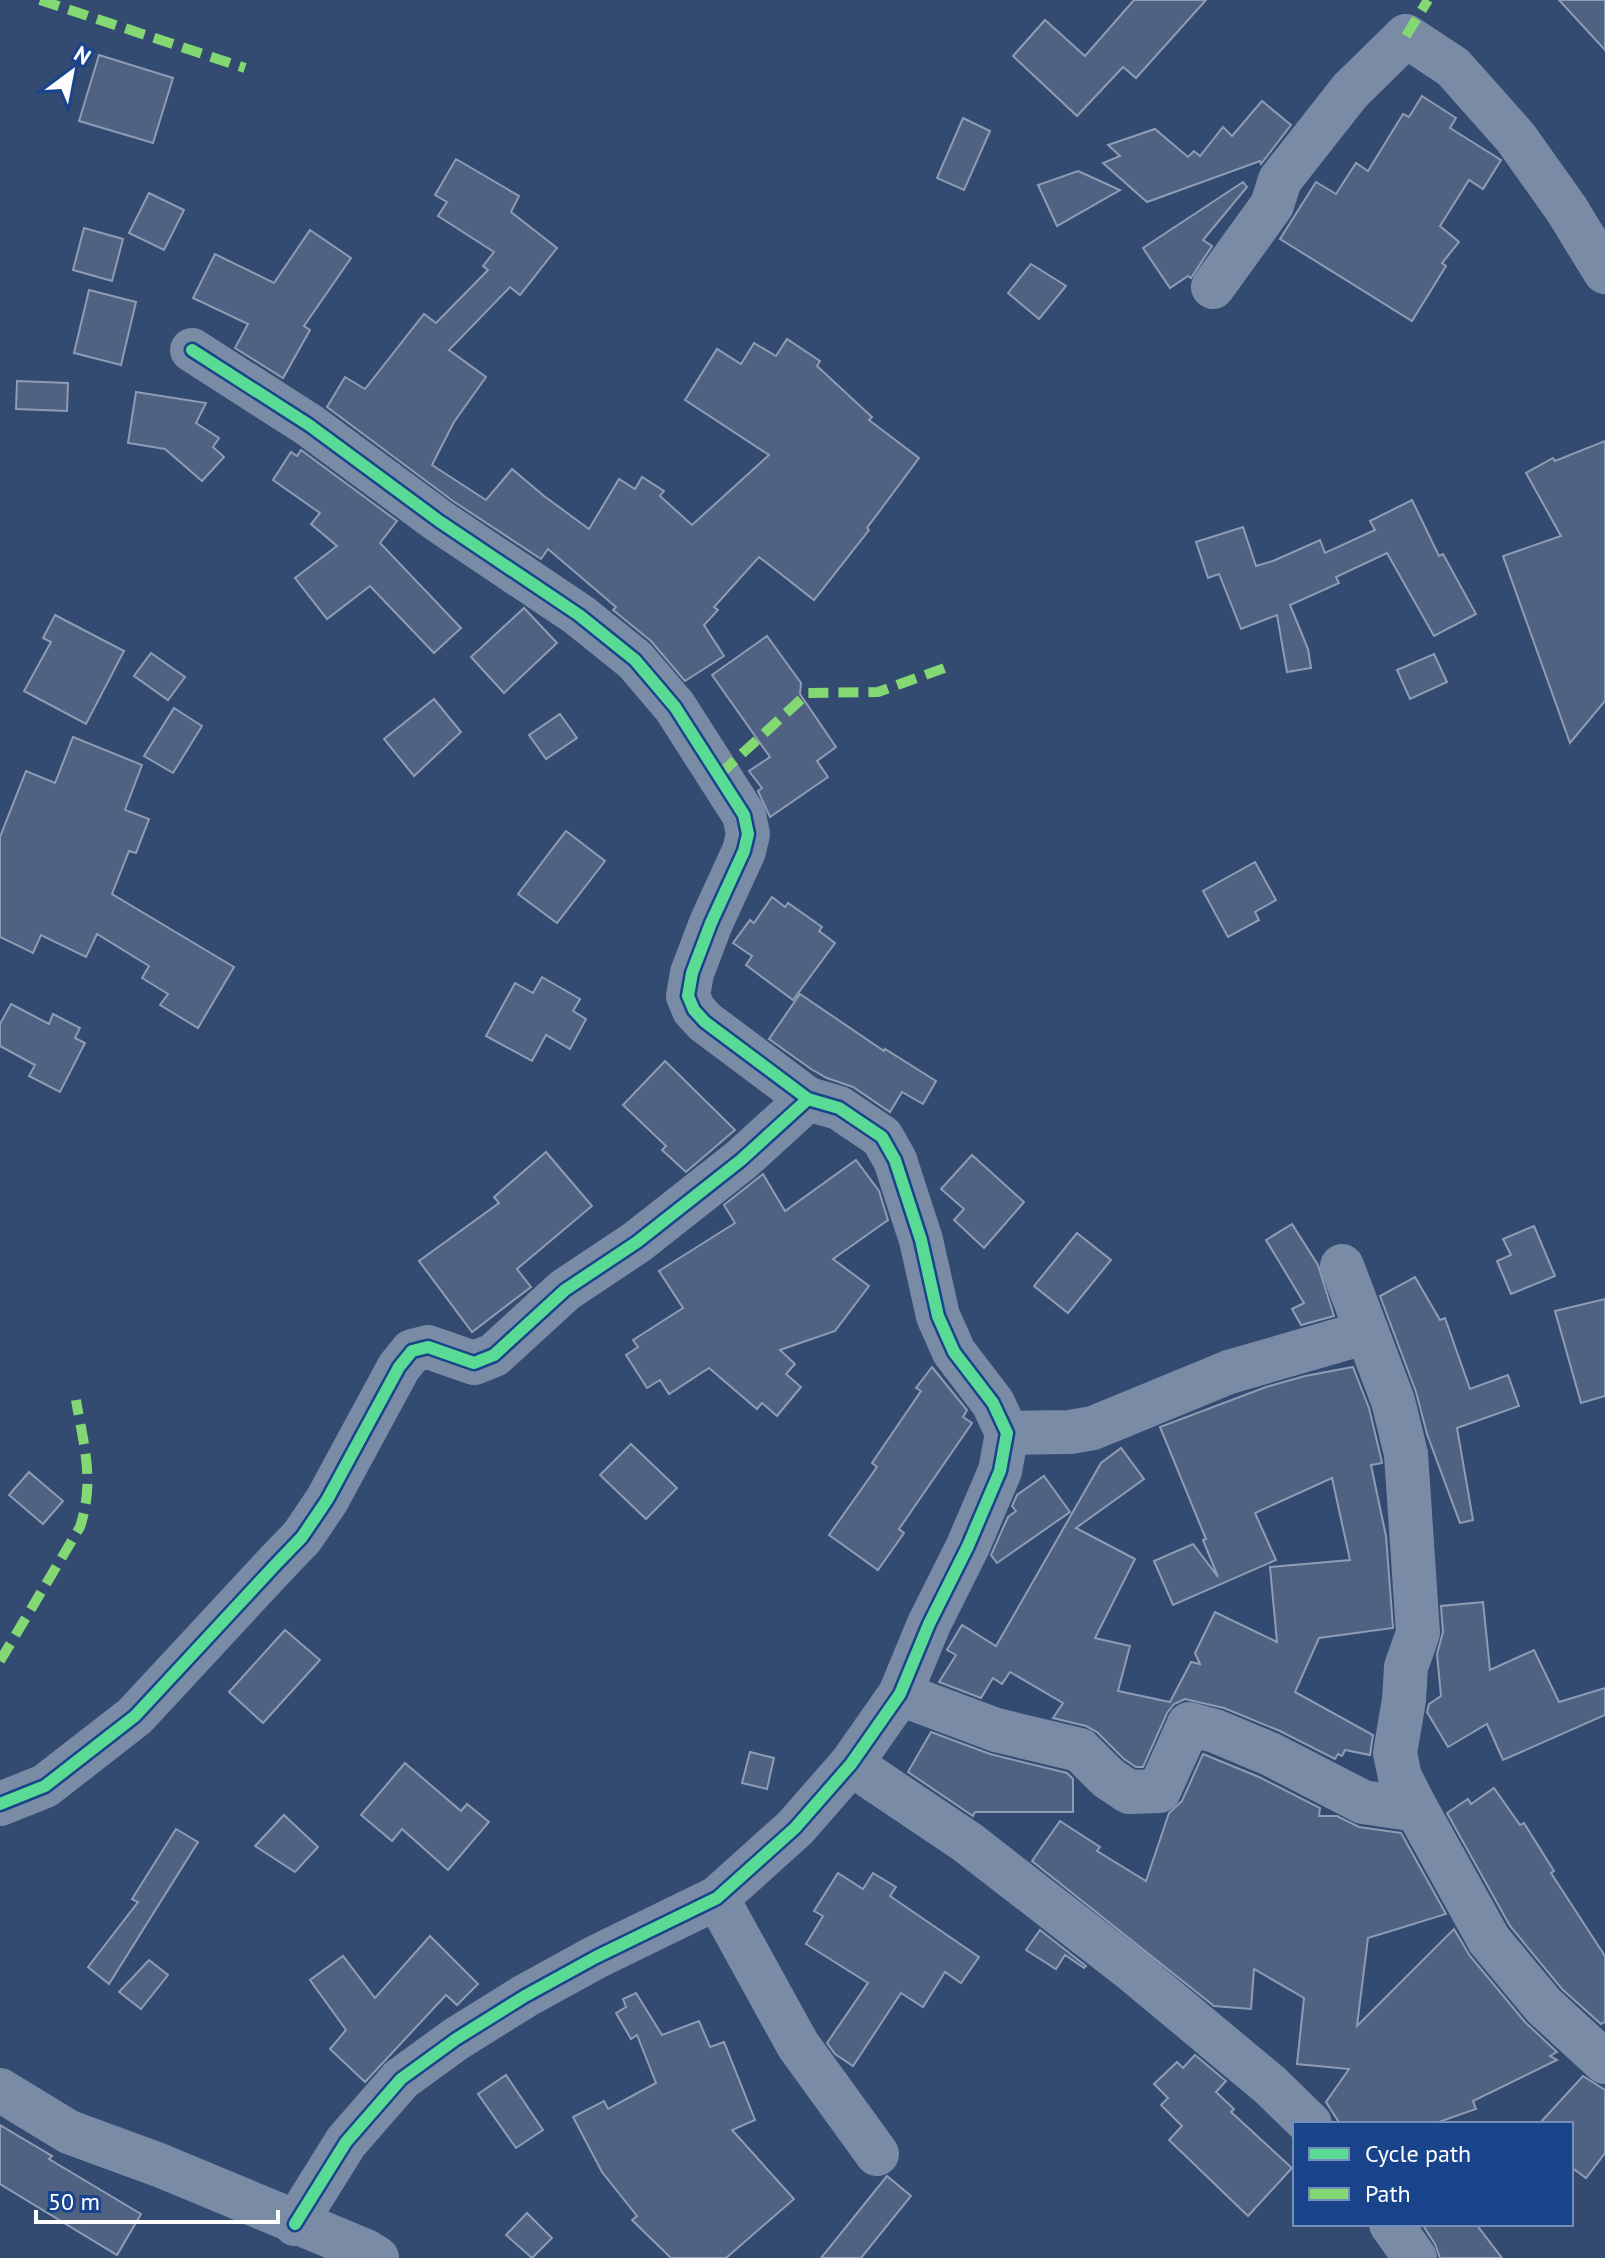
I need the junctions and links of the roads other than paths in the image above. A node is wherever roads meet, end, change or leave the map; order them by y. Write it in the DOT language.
graph roads {
  1 [pos="1605,272"];
  2 [pos="1213,287"];
  3 [pos="192,350"];
  4 [pos="808,1099"];
  5 [pos="1342,1266"];
  6 [pos="1367,1332"];
  7 [pos="1007,1433"];
  8 [pos="900,1694"];
  9 [pos="851,1764"];
  10 [pos="0,1804"];
  11 [pos="1417,1810"];
  12 [pos="717,1898"];
  13 [pos="1605,2062"];
  14 [pos="0,2090"];
  15 [pos="1308,2122"];
  16 [pos="877,2154"];
  17 [pos="295,2224"];
  18 [pos="1392,2226"];
  19 [pos="377,2258"];
  20 [pos="1415,2258"];
  1 -- 2 [label="street"];
  3 -- 4 [label="street"];
  4 -- 7 [label="street"];
  4 -- 10 [label="street"];
  5 -- 6 [label="street"];
  6 -- 7 [label="street"];
  6 -- 11 [label="street"];
  7 -- 8 [label="street"];
  8 -- 9 [label="street"];
  8 -- 11 [label="street"];
  9 -- 12 [label="street"];
  9 -- 15 [label="street"];
  11 -- 13 [label="street"];
  12 -- 16 [label="street"];
  12 -- 17 [label="street"];
  14 -- 17 [label="street"];
  17 -- 19 [label="street"];
  18 -- 20 [label="street"];
}
